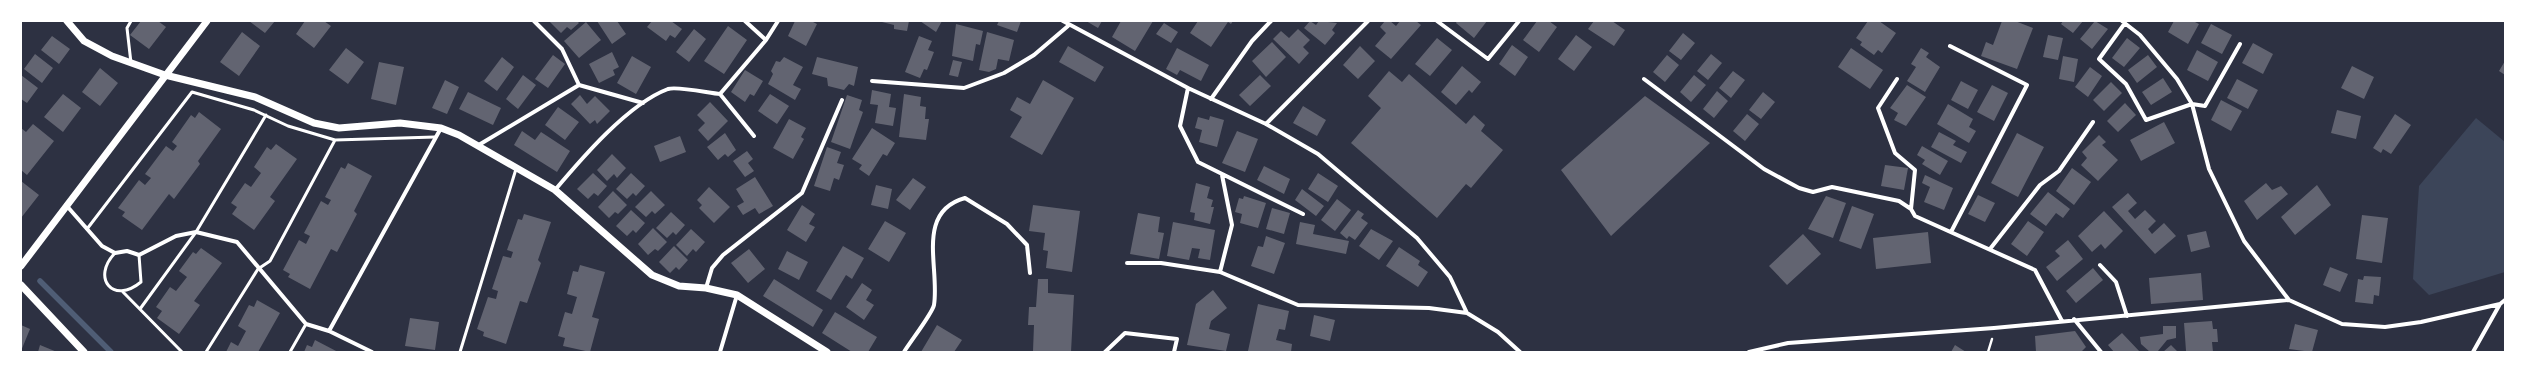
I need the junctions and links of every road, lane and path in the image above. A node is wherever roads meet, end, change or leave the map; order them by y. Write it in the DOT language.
graph roads {
  1 [pos="67,21"];
  2 [pos="131,21"];
  3 [pos="206,21"];
  4 [pos="534,21"];
  5 [pos="745,21"];
  6 [pos="778,21"];
  7 [pos="1063,21"];
  8 [pos="1271,21"];
  9 [pos="1368,21"];
  10 [pos="1437,21"];
  11 [pos="1519,21"];
  12 [pos="2124,22"];
  13 [pos="1068,26"];
  14 [pos="766,40"];
  15 [pos="2240,44"];
  16 [pos="1950,46"];
  17 [pos="131,63"];
  18 [pos="165,75"];
  19 [pos="1644,79"];
  20 [pos="1897,79"];
  21 [pos="872,81"];
  22 [pos="579,86"];
  23 [pos="1188,88"];
  24 [pos="720,94"];
  25 [pos="1211,99"];
  26 [pos="842,100"];
  27 [pos="643,103"];
  28 [pos="2192,104"];
  29 [pos="266,115"];
  30 [pos="2093,122"];
  31 [pos="1266,124"];
  32 [pos="441,128"];
  33 [pos="754,136"];
  34 [pos="435,138"];
  35 [pos="335,140"];
  36 [pos="477,146"];
  37 [pos="516,168"];
  38 [pos="1222,175"];
  39 [pos="555,190"];
  40 [pos="65,205"];
  41 [pos="1912,209"];
  42 [pos="1303,214"];
  43 [pos="87,229"];
  44 [pos="196,232"];
  45 [pos="1951,232"];
  46 [pos="1990,250"];
  47 [pos="115,253"];
  48 [pos="139,255"];
  49 [pos="1128,263"];
  50 [pos="2100,265"];
  51 [pos="21,266"];
  52 [pos="258,269"];
  53 [pos="1220,272"];
  54 [pos="1030,273"];
  55 [pos="21,284"];
  56 [pos="706,288"];
  57 [pos="123,292"];
  58 [pos="737,295"];
  59 [pos="2289,300"];
  60 [pos="2505,300"];
  61 [pos="2500,304"];
  62 [pos="2505,308"];
  63 [pos="140,309"];
  64 [pos="1468,312"];
  65 [pos="2127,316"];
  66 [pos="2074,319"];
  67 [pos="2062,321"];
  68 [pos="306,324"];
  69 [pos="329,331"];
  70 [pos="82,351"];
  71 [pos="182,352"];
  72 [pos="206,352"];
  73 [pos="290,352"];
  74 [pos="369,352"];
  75 [pos="460,352"];
  76 [pos="720,352"];
  77 [pos="827,352"];
  78 [pos="904,352"];
  79 [pos="1105,352"];
  80 [pos="1174,352"];
  81 [pos="1520,352"];
  82 [pos="1749,352"];
  83 [pos="2102,352"];
  84 [pos="2473,352"];
  1 -- 17 [label="street"];
  2 -- 17 [label="lane"];
  3 -- 18 [label="street"];
  4 -- 22 [label="street"];
  5 -- 14 [label="street"];
  6 -- 14 [label="street"];
  7 -- 13 [label="street"];
  8 -- 25 [label="street"];
  9 -- 31 [label="street"];
  10 -- 11 [label="street"];
  12 -- 28 [label="street"];
  12 -- 28 [label="street"];
  13 -- 21 [label="street"];
  13 -- 23 [label="street"];
  14 -- 24 [label="street"];
  15 -- 28 [label="street"];
  16 -- 45 [label="street"];
  17 -- 18 [label="street"];
  18 -- 32 [label="street"];
  18 -- 40 [label="street"];
  19 -- 41 [label="street"];
  20 -- 41 [label="street"];
  22 -- 27 [label="street"];
  22 -- 36 [label="street"];
  23 -- 25 [label="street"];
  23 -- 38 [label="street"];
  24 -- 27 [label="street"];
  24 -- 33 [label="street"];
  25 -- 31 [label="street"];
  26 -- 56 [label="street"];
  27 -- 39 [label="street"];
  28 -- 59 [label="street"];
  29 -- 35 [label="lane"];
  29 -- 43 [label="lane"];
  29 -- 44 [label="lane"];
  30 -- 46 [label="street"];
  31 -- 64 [label="street"];
  32 -- 34 [label="street"];
  32 -- 36 [label="street"];
  34 -- 35 [label="lane"];
  34 -- 69 [label="street"];
  35 -- 52 [label="lane"];
  36 -- 37 [label="street"];
  37 -- 39 [label="street"];
  37 -- 75 [label="lane"];
  38 -- 42 [label="street"];
  38 -- 53 [label="street"];
  39 -- 56 [label="street"];
  40 -- 43 [label="street"];
  40 -- 51 [label="street"];
  41 -- 45 [label="street"];
  43 -- 47 [label="street"];
  44 -- 48 [label="street"];
  44 -- 52 [label="street"];
  44 -- 63 [label="lane"];
  45 -- 46 [label="street"];
  46 -- 67 [label="street"];
  47 -- 48 [label="street"];
  47 -- 57 [label="lane"];
  48 -- 57 [label="lane"];
  49 -- 53 [label="street"];
  50 -- 65 [label="street"];
  52 -- 68 [label="street"];
  52 -- 72 [label="lane"];
  53 -- 64 [label="street"];
  54 -- 78 [label="street"];
  55 -- 70 [label="street"];
  56 -- 58 [label="street"];
  57 -- 63 [label="lane"];
  58 -- 76 [label="street"];
  58 -- 77 [label="street"];
  59 -- 61 [label="street"];
  59 -- 65 [label="street"];
  60 -- 61 [label="street"];
  61 -- 62 [label="street"];
  61 -- 84 [label="street"];
  63 -- 71 [label="lane"];
  64 -- 81 [label="street"];
  65 -- 66 [label="street"];
  66 -- 67 [label="street"];
  66 -- 83 [label="street"];
  67 -- 82 [label="street"];
  68 -- 69 [label="street"];
  68 -- 73 [label="lane"];
  69 -- 74 [label="street"];
  79 -- 80 [label="street"];
}
